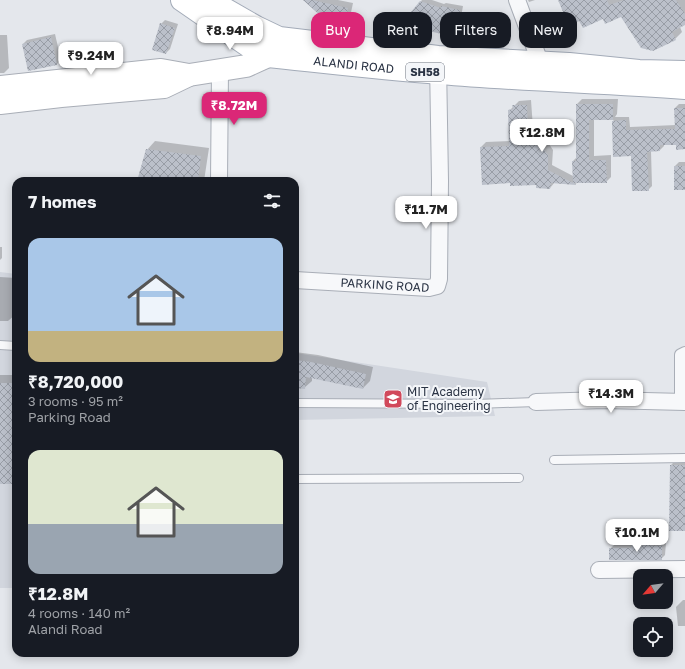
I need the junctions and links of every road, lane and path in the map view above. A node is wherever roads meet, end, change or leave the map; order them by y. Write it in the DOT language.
graph roads {
  1 [pos="182,0"];
  2 [pos="209,0"];
  3 [pos="517,0"];
  4 [pos="274,47"];
  5 [pos="540,62"];
  6 [pos="438,65"];
  7 [pos="220,70"];
  8 [pos="685,72"];
  9 [pos="0,87"];
  10 [pos="685,88"];
  11 [pos="42,90"];
  12 [pos="0,103"];
  13 [pos="219,177"];
  14 [pos="299,280"];
  15 [pos="0,345"];
  16 [pos="12,346"];
  17 [pos="685,353"];
  18 [pos="536,402"];
  19 [pos="683,402"];
  20 [pos="299,403"];
  21 [pos="685,458"];
  22 [pos="554,460"];
  23 [pos="519,478"];
  24 [pos="299,479"];
  25 [pos="685,569"];
  26 [pos="599,570"];
  1 -- 4 [label="main road, ALANDI ROAD / SH58"];
  2 -- 4 [label="main road, ALANDI ROAD / SH58"];
  3 -- 5 [label="street"];
  4 -- 6 [label="main road, ALANDI ROAD / SH58"];
  4 -- 6 [label="main road, ALANDI ROAD / SH58"];
  4 -- 7 [label="main road"];
  5 -- 6 [label="main road, SH58"];
  5 -- 8 [label="main road, SH58"];
  6 -- 10 [label="main road, ALANDI ROAD / SH58"];
  6 -- 14 [label="street, PARKING ROAD"];
  7 -- 11 [label="main road"];
  7 -- 13 [label="street"];
  9 -- 11 [label="main road"];
  11 -- 12 [label="main road"];
  15 -- 16 [label="lane"];
  17 -- 19 [label="street"];
  18 -- 19 [label="street"];
  18 -- 20 [label="lane"];
  21 -- 22 [label="lane"];
  23 -- 24 [label="lane"];
  25 -- 26 [label="street"];
}
